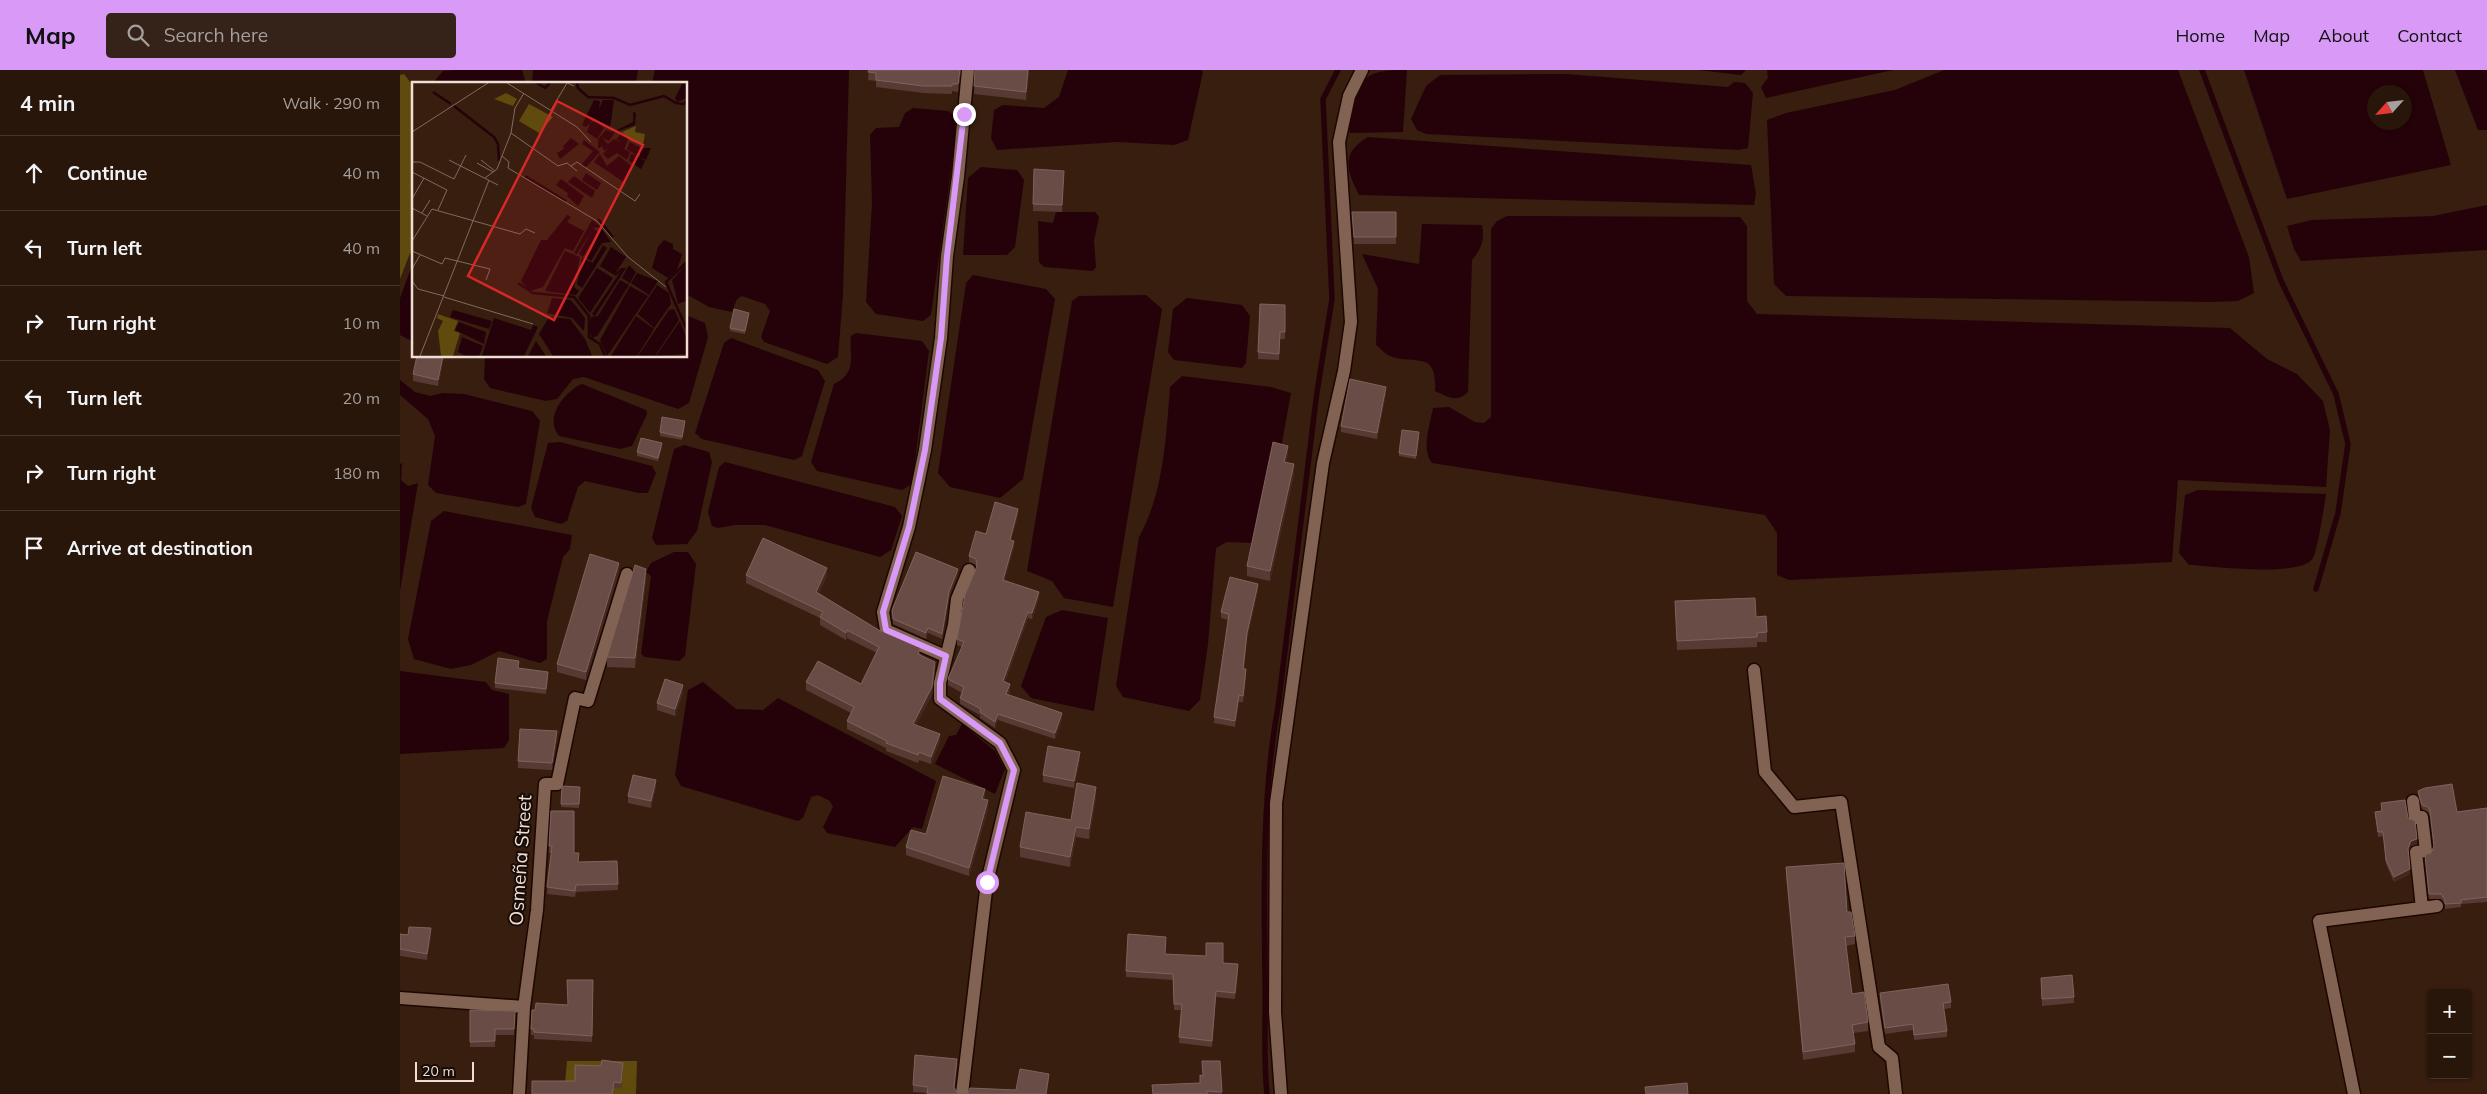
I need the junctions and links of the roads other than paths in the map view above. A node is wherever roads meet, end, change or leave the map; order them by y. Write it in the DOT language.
graph roads {
  1 [pos="968,70"];
  2 [pos="1362,70"];
  3 [pos="969,570"];
  4 [pos="628,574"];
  5 [pos="946,656"];
  6 [pos="1754,670"];
  7 [pos="2413,801"];
  8 [pos="2437,906"];
  9 [pos="2422,908"];
  10 [pos="400,998"];
  11 [pos="524,1007"];
  12 [pos="519,1094"];
  13 [pos="962,1094"];
  14 [pos="1281,1094"];
  15 [pos="1896,1094"];
  16 [pos="2354,1094"];
  1 -- 5 [label="street"];
  2 -- 14 [label="street"];
  3 -- 5 [label="street"];
  4 -- 11 [label="street, Osmeña Street"];
  5 -- 13 [label="street"];
  6 -- 15 [label="street"];
  7 -- 9 [label="street"];
  8 -- 9 [label="street"];
  9 -- 16 [label="street"];
  10 -- 11 [label="street"];
  11 -- 12 [label="street, Osmeña Street"];
}
